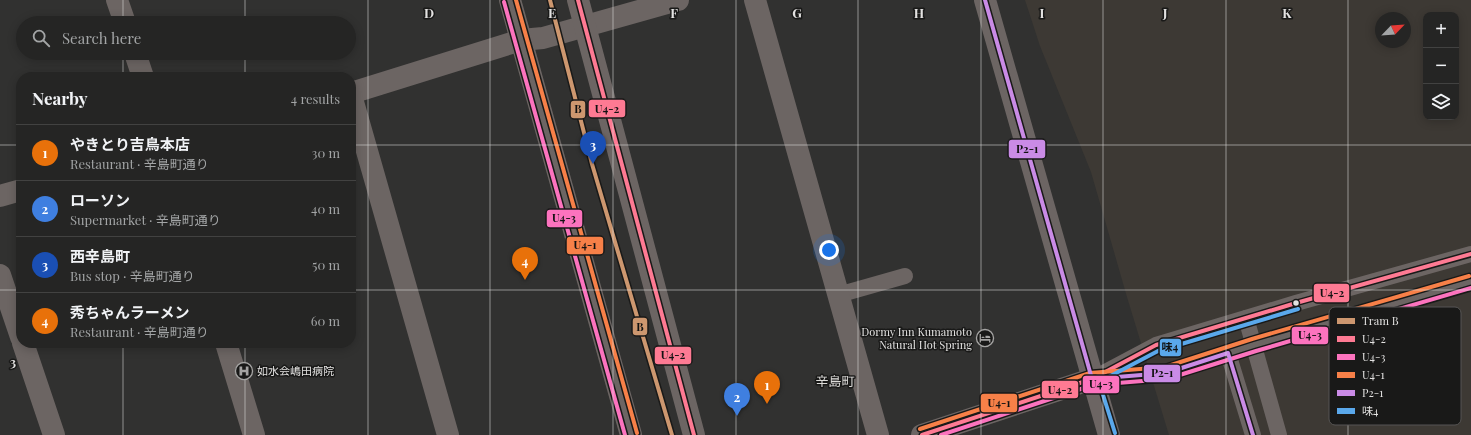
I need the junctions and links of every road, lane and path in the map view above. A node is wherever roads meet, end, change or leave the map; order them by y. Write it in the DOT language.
graph roads {
  1 [pos="117,0"];
  2 [pos="510,0"];
  3 [pos="578,0"];
  4 [pos="678,0"];
  5 [pos="755,0"];
  6 [pos="984,0"];
  7 [pos="123,16"];
  8 [pos="585,25"];
  9 [pos="521,40"];
  10 [pos="137,60"];
  11 [pos="141,72"];
  12 [pos="356,92"];
  13 [pos="356,112"];
  14 [pos="16,191"];
  15 [pos="0,196"];
  16 [pos="1471,254"];
  17 [pos="0,275"];
  18 [pos="905,276"];
  19 [pos="1471,282"];
  20 [pos="838,295"];
  21 [pos="1385,307"];
  22 [pos="1246,318"];
  23 [pos="16,322"];
  24 [pos="1329,323"];
  25 [pos="1254,345"];
  26 [pos="25,348"];
  27 [pos="228,348"];
  28 [pos="1228,353"];
  29 [pos="1092,379"];
  30 [pos="54,435"];
  31 [pos="254,435"];
  32 [pos="448,435"];
  33 [pos="631,435"];
  34 [pos="694,435"];
  35 [pos="878,435"];
  36 [pos="922,435"];
  37 [pos="1109,435"];
  38 [pos="1253,435"];
  39 [pos="1279,435"];
  1 -- 7 [label="street"];
  2 -- 9 [label="street"];
  3 -- 8 [label="street"];
  4 -- 8 [label="street"];
  5 -- 20 [label="street"];
  6 -- 29 [label="street"];
  8 -- 9 [label="street"];
  8 -- 34 [label="street"];
  9 -- 12 [label="street"];
  9 -- 33 [label="street"];
  10 -- 11 [label="street"];
  13 -- 32 [label="street"];
  14 -- 15 [label="street"];
  16 -- 22 [label="lane"];
  17 -- 23 [label="street"];
  18 -- 20 [label="lane"];
  19 -- 21 [label="lane"];
  20 -- 35 [label="street"];
  22 -- 25 [label="lane"];
  22 -- 29 [label="lane"];
  24 -- 25 [label="lane"];
  25 -- 28 [label="lane"];
  25 -- 39 [label="lane"];
  26 -- 30 [label="street"];
  27 -- 31 [label="street"];
  28 -- 29 [label="lane"];
  28 -- 38 [label="lane"];
  29 -- 36 [label="street"];
  29 -- 37 [label="street"];
}
